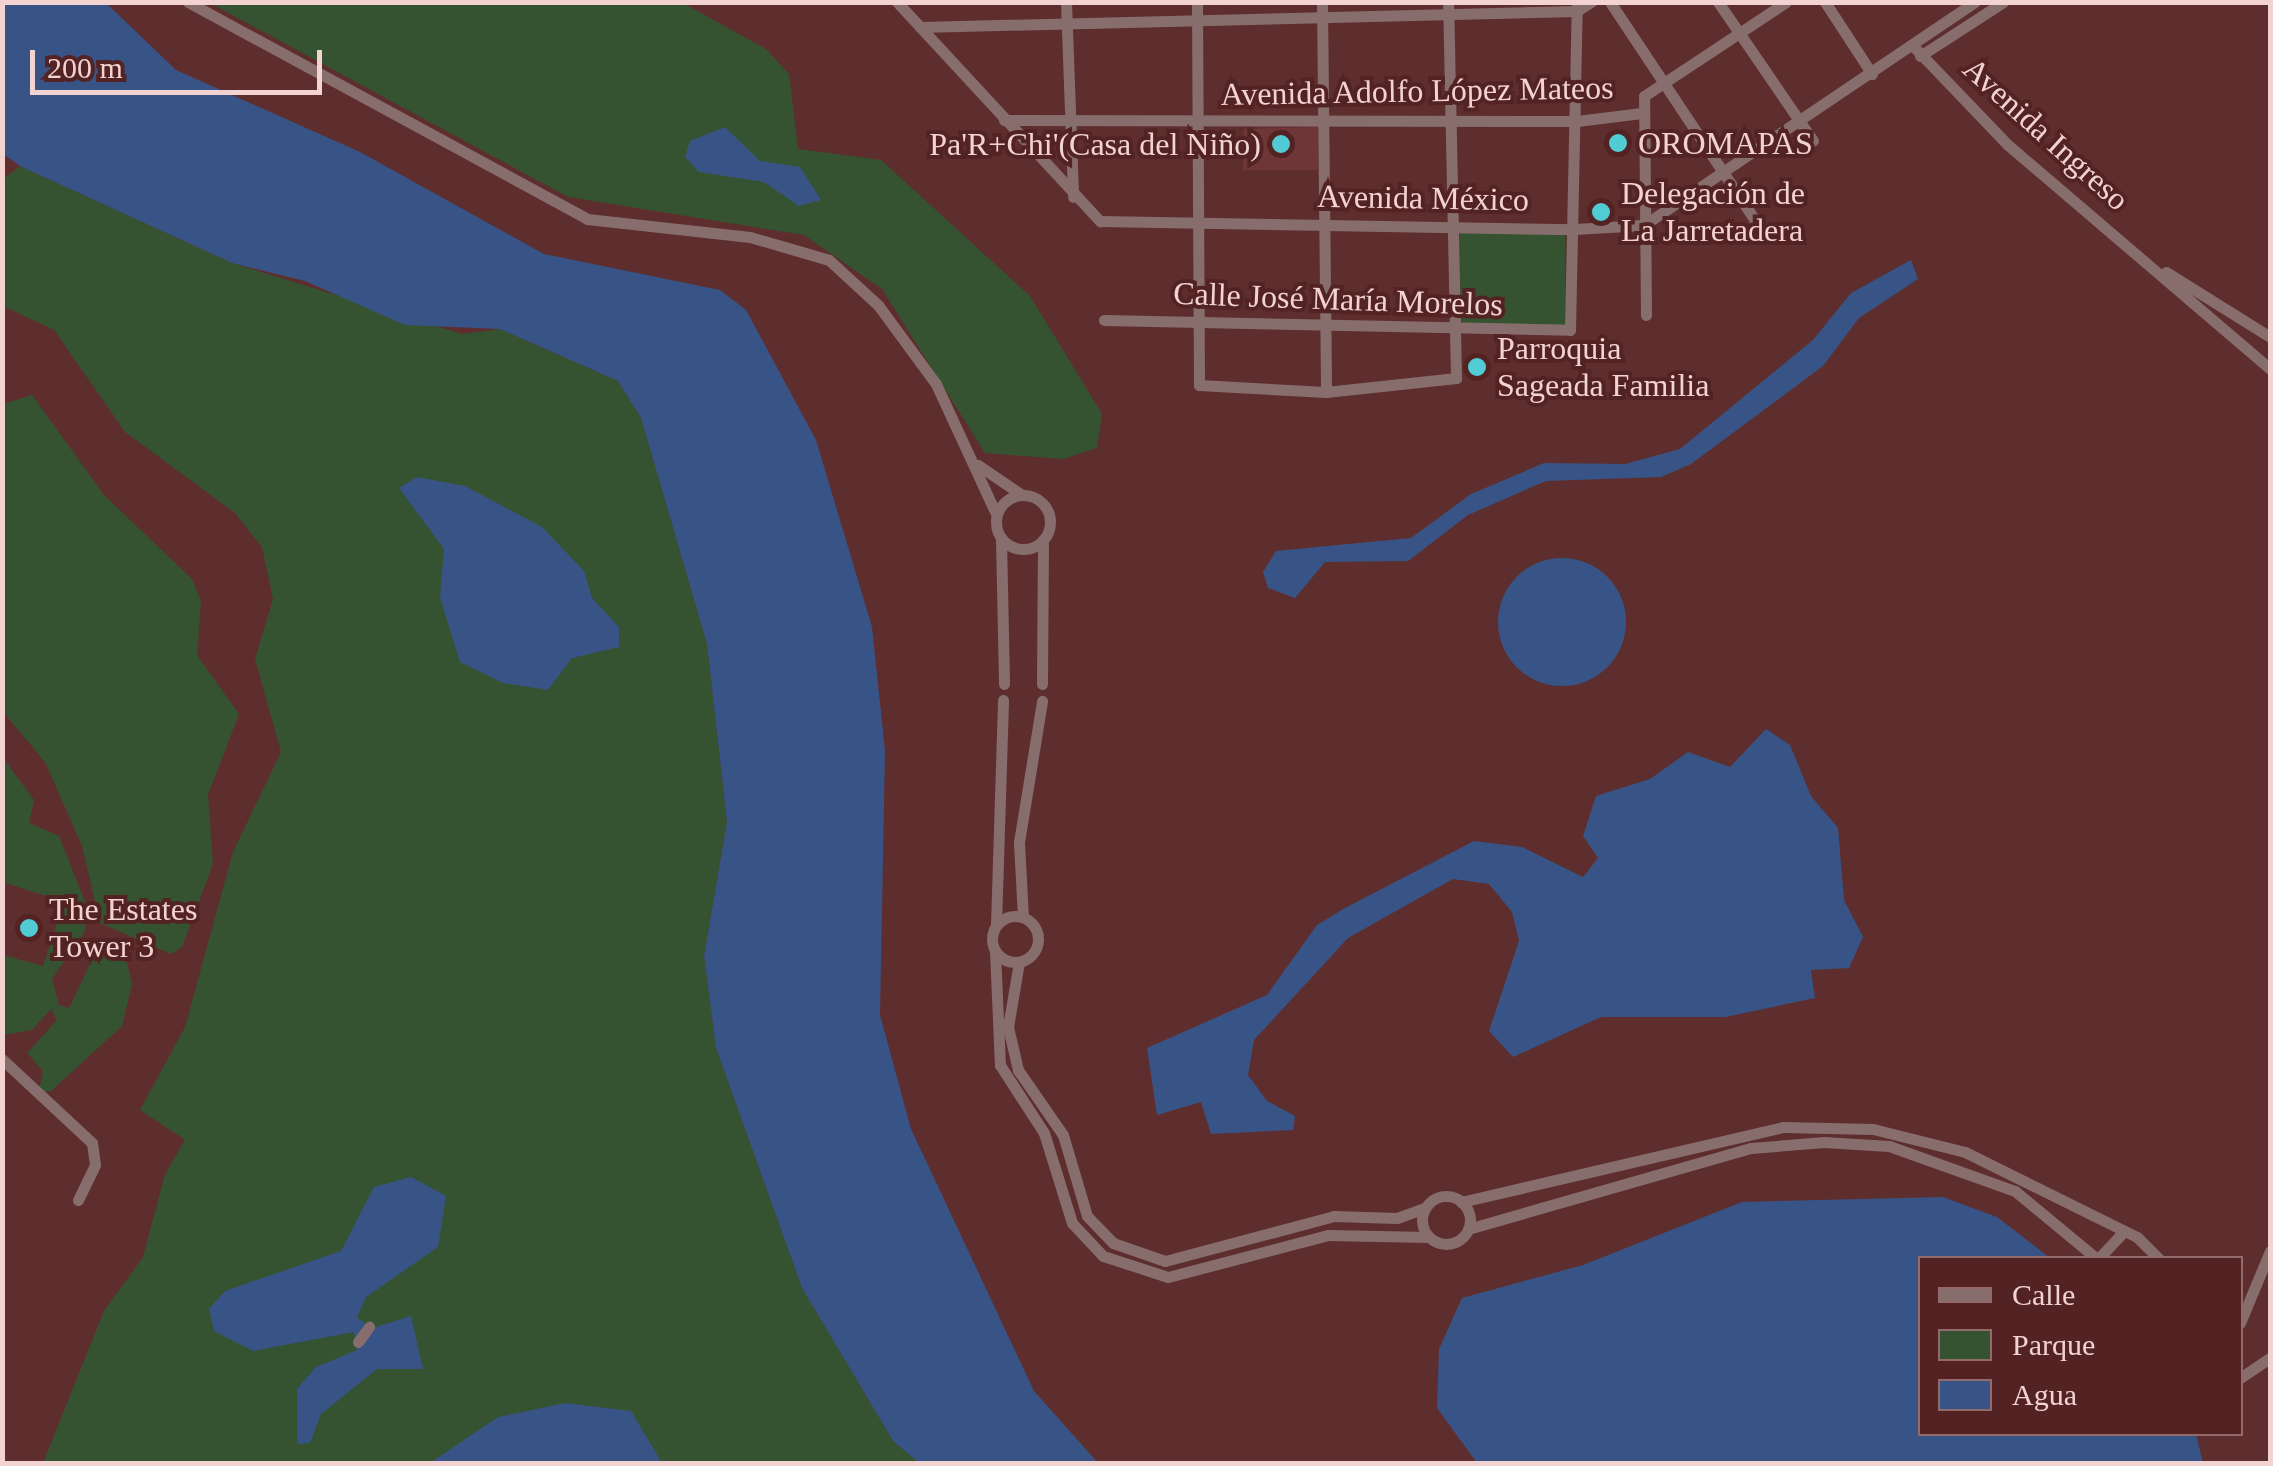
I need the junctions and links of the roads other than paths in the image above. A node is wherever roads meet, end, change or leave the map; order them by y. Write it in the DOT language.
graph roads {
  1 [pos="188,2"];
  2 [pos="897,2"];
  3 [pos="1066,2"];
  4 [pos="1197,2"];
  5 [pos="1322,2"];
  6 [pos="1591,2"];
  7 [pos="1610,2"];
  8 [pos="1718,2"];
  9 [pos="1786,2"];
  10 [pos="1825,2"];
  11 [pos="1975,2"];
  12 [pos="2003,2"];
  13 [pos="1577,7"];
  14 [pos="1448,9"];
  15 [pos="1322,19"];
  16 [pos="1197,21"];
  17 [pos="1066,26"];
  18 [pos="920,27"];
  19 [pos="1739,34"];
  20 [pos="1916,51"];
  21 [pos="1872,74"];
  22 [pos="1665,82"];
  23 [pos="1642,113"];
  24 [pos="1068,119"];
  25 [pos="1004,120"];
  26 [pos="1451,121"];
  27 [pos="1577,121"];
  28 [pos="1800,121"];
  29 [pos="1200,122"];
  30 [pos="1326,122"];
  31 [pos="1813,142"];
  32 [pos="1723,172"];
  33 [pos="1074,197"];
  34 [pos="1756,222"];
  35 [pos="1326,223"];
  36 [pos="1201,224"];
  37 [pos="1644,225"];
  38 [pos="1453,226"];
  39 [pos="1575,229"];
  40 [pos="2145,260"];
  41 [pos="1646,315"];
  42 [pos="1104,320"];
  43 [pos="1198,323"];
  44 [pos="1326,330"];
  45 [pos="1457,332"];
  46 [pos="2270,338"];
  47 [pos="2255,358"];
  48 [pos="2270,369"];
  49 [pos="1326,392"];
  50 [pos="978,465"];
  51 [pos="1022,494"];
  52 [pos="996,514"];
  53 [pos="1001,539"];
  54 [pos="1043,540"];
  55 [pos="1004,684"];
  56 [pos="1042,684"];
  57 [pos="1003,700"];
  58 [pos="1042,701"];
  59 [pos="1024,917"];
  60 [pos="996,925"];
  61 [pos="995,951"];
  62 [pos="1019,962"];
  63 [pos="2,1059"];
  64 [pos="78,1200"];
  65 [pos="1461,1202"];
  66 [pos="1425,1208"];
  67 [pos="1468,1229"];
  68 [pos="2124,1231"];
  69 [pos="1428,1236"];
  70 [pos="2270,1251"];
  71 [pos="2095,1256"];
  72 [pos="2099,1256"];
  73 [pos="2155,1256"];
  74 [pos="2243,1315"];
  75 [pos="369,1327"];
  76 [pos="358,1342"];
  77 [pos="2270,1358"];
  78 [pos="2243,1376"];
  1 -- 50 [label="street"];
  2 -- 18 [label="street, Avenida México"];
  3 -- 17 [label="street"];
  4 -- 16 [label="street"];
  5 -- 15 [label="street"];
  6 -- 13 [label="street"];
  7 -- 22 [label="street"];
  8 -- 19 [label="street"];
  9 -- 19 [label="street, Avenida Adolfo López Mateos"];
  10 -- 21 [label="street"];
  11 -- 20 [label="street"];
  12 -- 20 [label="street"];
  13 -- 14 [label="street"];
  13 -- 27 [label="street"];
  14 -- 15 [label="street"];
  14 -- 26 [label="street"];
  15 -- 16 [label="street"];
  15 -- 30 [label="street"];
  16 -- 17 [label="street"];
  16 -- 29 [label="street"];
  17 -- 18 [label="street"];
  17 -- 24 [label="street"];
  18 -- 25 [label="street, Avenida México"];
  19 -- 22 [label="street, Avenida Adolfo López Mateos"];
  19 -- 28 [label="street"];
  20 -- 21 [label="street"];
  20 -- 40 [label="street, Avenida Ingreso"];
  21 -- 28 [label="street"];
  22 -- 23 [label="street, Avenida Adolfo López Mateos"];
  22 -- 32 [label="street"];
  23 -- 27 [label="street, Avenida Adolfo López Mateos"];
  23 -- 37 [label="street"];
  24 -- 25 [label="street, Avenida Adolfo López Mateos"];
  24 -- 29 [label="street, Avenida Adolfo López Mateos"];
  24 -- 33 [label="street"];
  25 -- 33 [label="street, Avenida México"];
  26 -- 27 [label="street, Avenida Adolfo López Mateos"];
  26 -- 30 [label="street, Avenida Adolfo López Mateos"];
  26 -- 38 [label="street"];
  27 -- 39 [label="street"];
  28 -- 31 [label="street"];
  28 -- 32 [label="street"];
  29 -- 30 [label="street, Avenida Adolfo López Mateos"];
  29 -- 36 [label="street"];
  30 -- 35 [label="street"];
  32 -- 34 [label="street"];
  32 -- 37 [label="street"];
  33 -- 36 [label="street, Avenida México"];
  35 -- 36 [label="street, Avenida México"];
  35 -- 38 [label="street, Avenida México"];
  35 -- 44 [label="street"];
  36 -- 43 [label="street"];
  37 -- 39 [label="street, Avenida México"];
  37 -- 41 [label="street"];
  38 -- 39 [label="street, Avenida México"];
  38 -- 45 [label="street"];
  39 -- 45 [label="street, Calle José María Morelos"];
  40 -- 46 [label="street, Avenida Ingreso"];
  40 -- 47 [label="street, Avenida Ingreso"];
  42 -- 43 [label="street, Calle José María Morelos"];
  43 -- 44 [label="street, Calle José María Morelos"];
  43 -- 49 [label="street"];
  44 -- 45 [label="street, Calle José María Morelos"];
  44 -- 49 [label="street"];
  45 -- 49 [label="street"];
  46 -- 47 [label="street"];
  47 -- 48 [label="street, Avenida Ingreso"];
  50 -- 51 [label="street"];
  50 -- 52 [label="street"];
  51 -- 52 [label="street"];
  51 -- 54 [label="street"];
  52 -- 53 [label="street"];
  53 -- 54 [label="street"];
  53 -- 55 [label="street"];
  54 -- 56 [label="street"];
  57 -- 60 [label="street"];
  58 -- 59 [label="street"];
  59 -- 60 [label="street"];
  59 -- 62 [label="street"];
  60 -- 61 [label="street"];
  61 -- 62 [label="street"];
  61 -- 69 [label="street"];
  62 -- 66 [label="street"];
  63 -- 64 [label="street"];
  65 -- 66 [label="street"];
  65 -- 67 [label="street"];
  65 -- 68 [label="street"];
  66 -- 69 [label="street"];
  67 -- 69 [label="street"];
  67 -- 71 [label="street"];
  68 -- 72 [label="street"];
  68 -- 73 [label="street"];
  70 -- 74 [label="street"];
  75 -- 76 [label="street"];
  77 -- 78 [label="street"];
}
